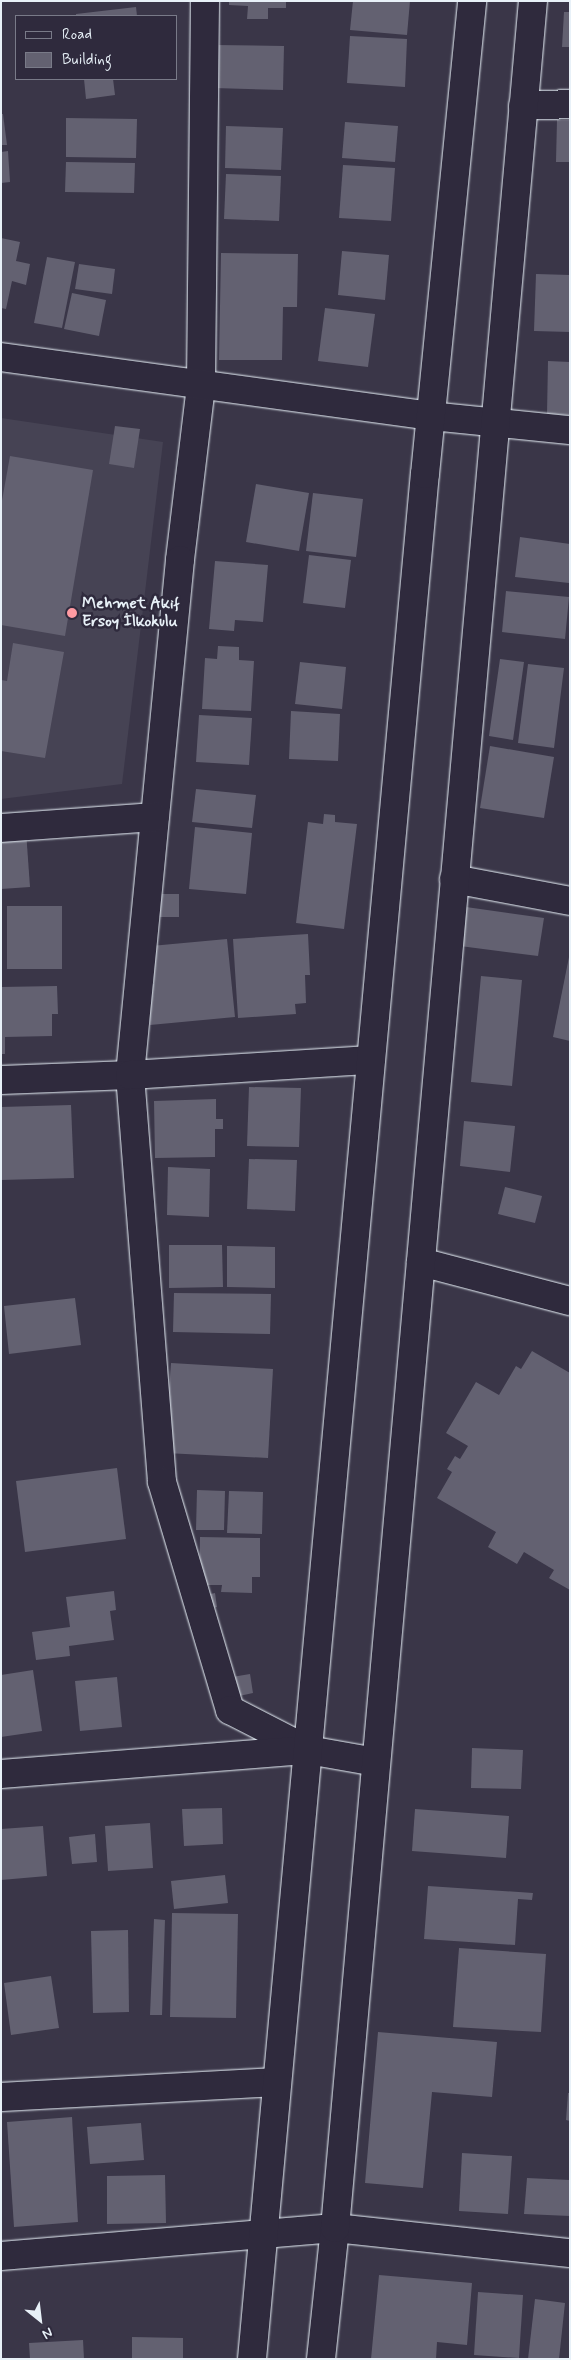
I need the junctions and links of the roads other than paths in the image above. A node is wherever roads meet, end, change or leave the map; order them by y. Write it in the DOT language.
graph roads {
  1 [pos="205,1"];
  2 [pos="472,1"];
  3 [pos="533,1"];
  4 [pos="570,104"];
  5 [pos="523,106"];
  6 [pos="1,357"];
  7 [pos="201,386"];
  8 [pos="431,416"];
  9 [pos="495,422"];
  10 [pos="570,430"];
  11 [pos="155,817"];
  12 [pos="1,828"];
  13 [pos="454,879"];
  14 [pos="570,901"];
  15 [pos="371,1060"];
  16 [pos="130,1075"];
  17 [pos="1,1080"];
  18 [pos="421,1262"];
  19 [pos="570,1301"];
  20 [pos="308,1750"];
  21 [pos="376,1762"];
  22 [pos="1,1774"];
  23 [pos="277,2082"];
  24 [pos="1,2097"];
  25 [pos="336,2228"];
  26 [pos="263,2234"];
  27 [pos="570,2253"];
  28 [pos="1,2256"];
  29 [pos="252,2359"];
  30 [pos="321,2359"];
  1 -- 7 [label="main road"];
  2 -- 8 [label="main road"];
  3 -- 5 [label="main road"];
  4 -- 5 [label="main road"];
  5 -- 9 [label="main road"];
  6 -- 7 [label="main road"];
  7 -- 8 [label="main road"];
  7 -- 11 [label="main road"];
  8 -- 9 [label="main road"];
  8 -- 15 [label="main road"];
  9 -- 10 [label="main road"];
  9 -- 13 [label="main road"];
  11 -- 12 [label="main road"];
  11 -- 16 [label="main road"];
  13 -- 14 [label="main road"];
  13 -- 18 [label="main road"];
  15 -- 16 [label="main road"];
  15 -- 20 [label="main road"];
  16 -- 17 [label="main road"];
  16 -- 20 [label="main road"];
  18 -- 19 [label="main road"];
  18 -- 21 [label="main road"];
  20 -- 21 [label="main road"];
  20 -- 22 [label="main road"];
  20 -- 23 [label="main road"];
  21 -- 25 [label="main road"];
  23 -- 24 [label="main road"];
  23 -- 26 [label="main road"];
  25 -- 26 [label="main road"];
  25 -- 27 [label="main road"];
  25 -- 30 [label="main road"];
  26 -- 28 [label="main road"];
  26 -- 29 [label="main road"];
}
